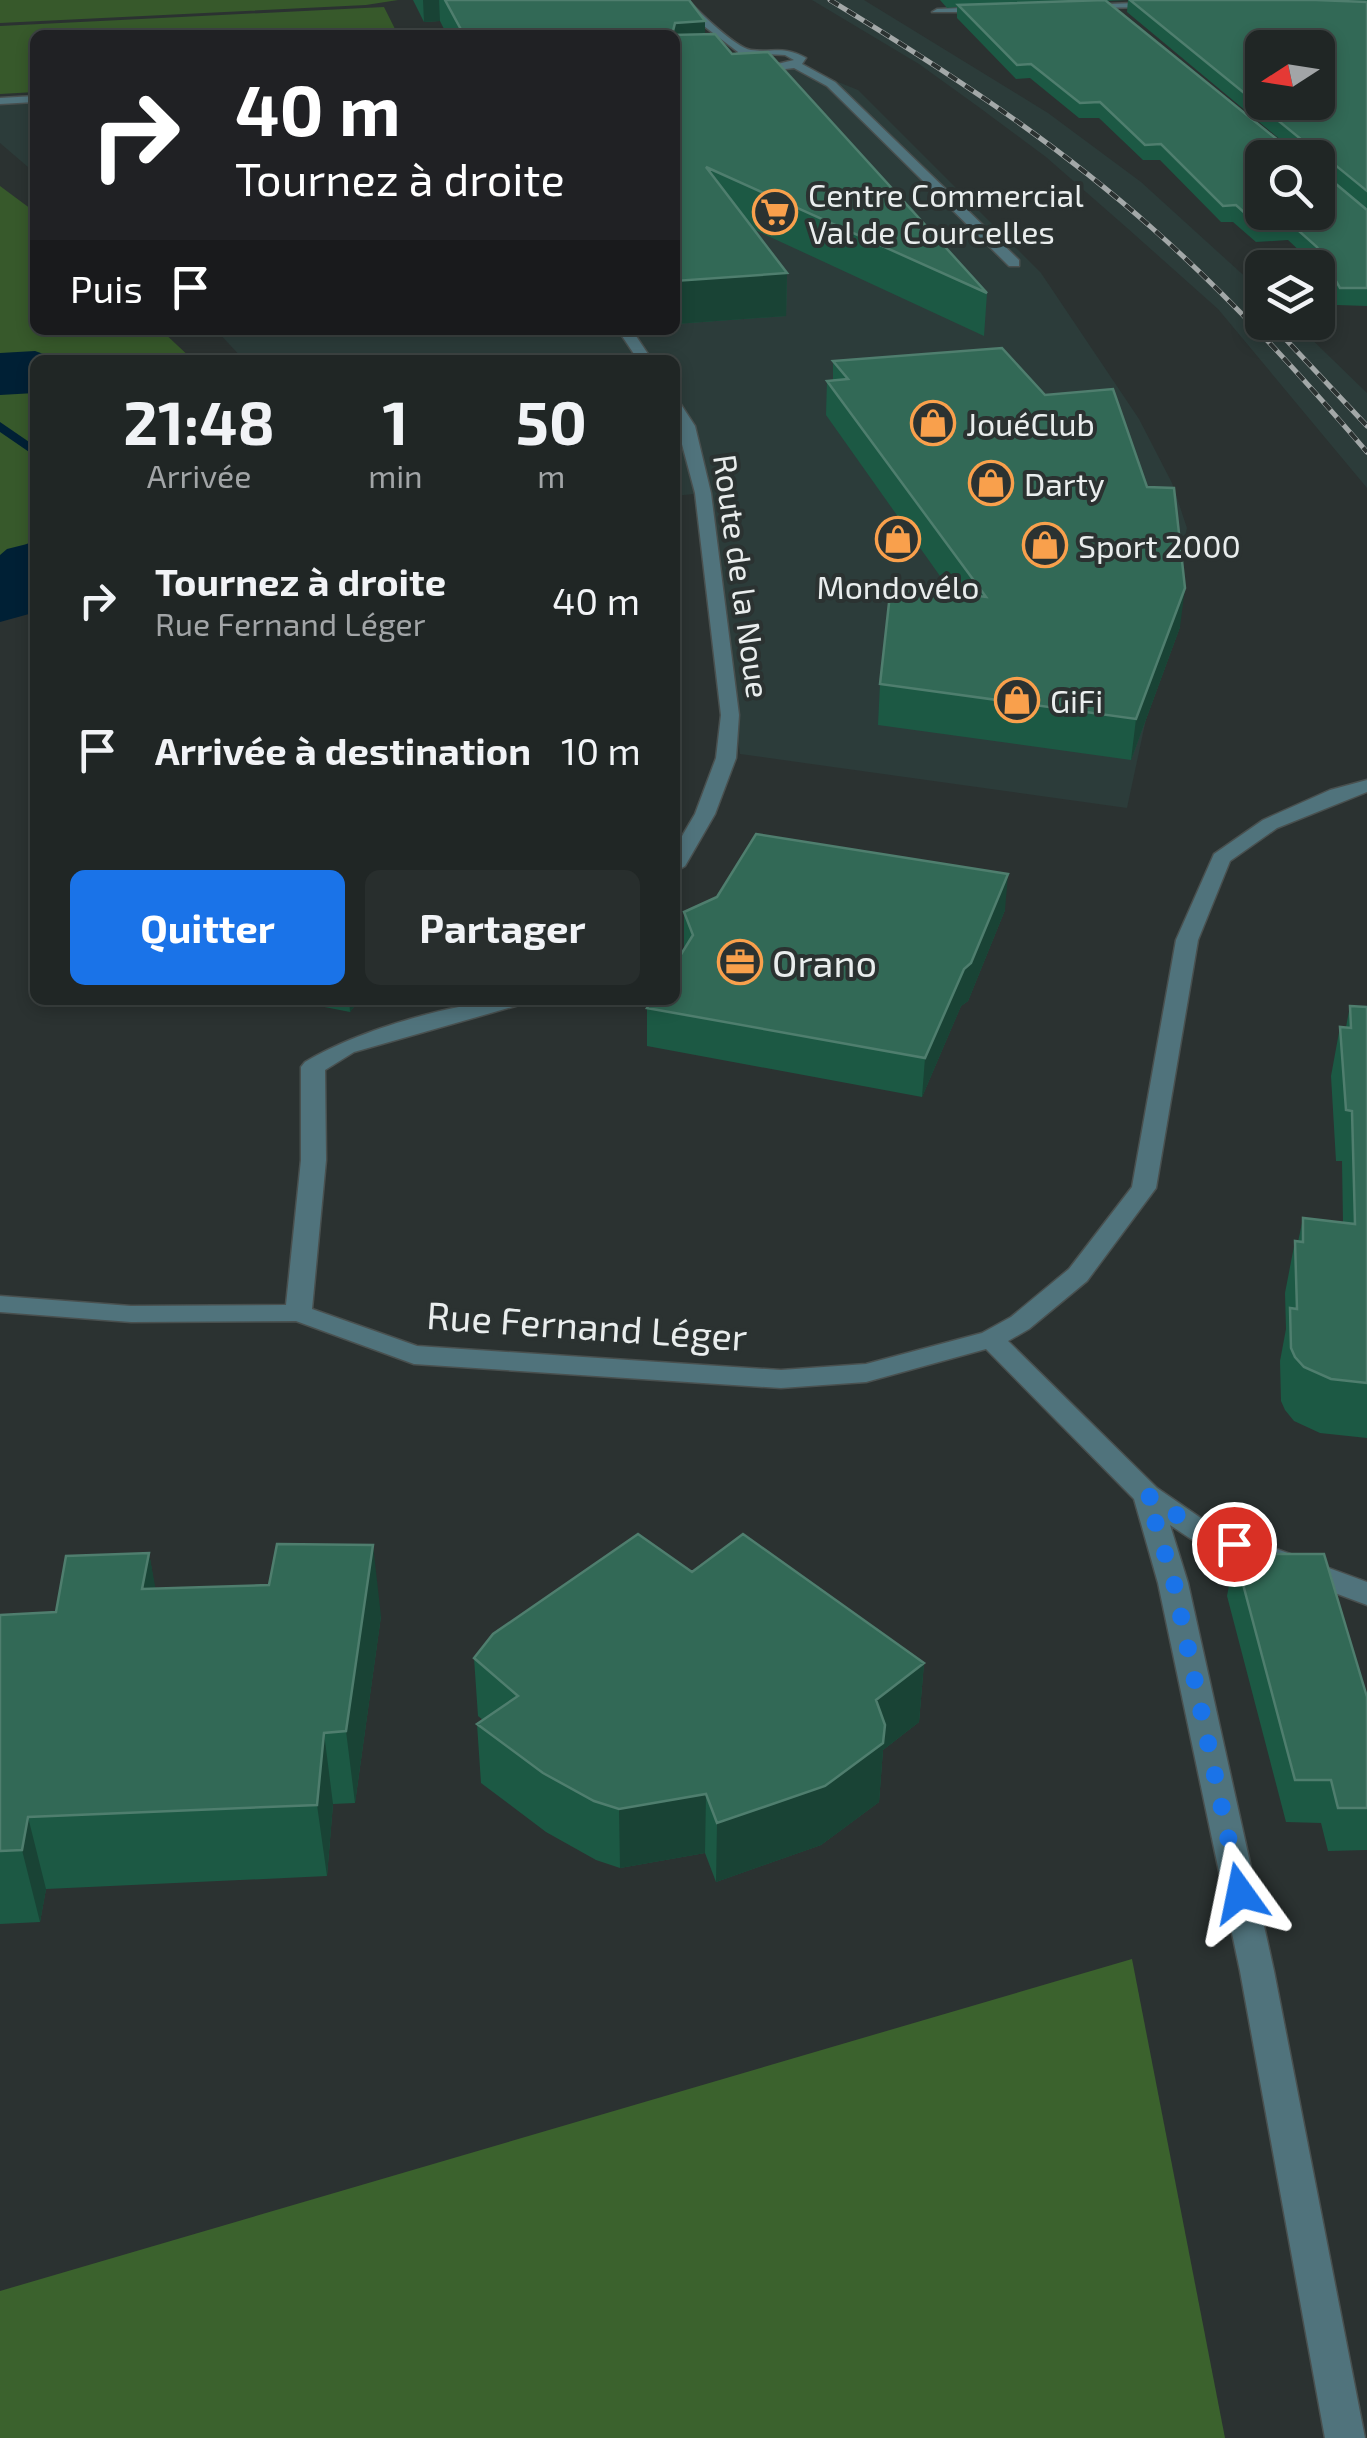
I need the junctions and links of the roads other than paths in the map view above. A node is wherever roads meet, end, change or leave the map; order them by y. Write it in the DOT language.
graph roads {
  1 [pos="683,0"];
  2 [pos="1183,5"];
  3 [pos="1108,7"];
  4 [pos="1072,8"];
  5 [pos="995,10"];
  6 [pos="938,12"];
  7 [pos="1121,14"];
  8 [pos="746,53"];
  9 [pos="735,61"];
  10 [pos="718,62"];
  11 [pos="796,65"];
  12 [pos="30,99"];
  13 [pos="0,100"];
  14 [pos="1014,264"];
  15 [pos="629,336"];
  16 [pos="642,355"];
  17 [pos="680,414"];
  18 [pos="1367,786"];
  19 [pos="680,858"];
  20 [pos="494,1005"];
  21 [pos="0,1304"];
  22 [pos="298,1314"];
  23 [pos="991,1339"];
  24 [pos="1147,1495"];
  25 [pos="1367,1594"];
  26 [pos="1345,2438"];
  1 -- 8 [label="street"];
  2 -- 3 [label="street"];
  3 -- 4 [label="street"];
  3 -- 7 [label="street"];
  5 -- 6 [label="street"];
  8 -- 9 [label="street"];
  8 -- 11 [label="street"];
  9 -- 10 [label="street"];
  9 -- 11 [label="street"];
  11 -- 14 [label="street"];
  12 -- 13 [label="street"];
  15 -- 16 [label="street"];
  17 -- 19 [label="street, Route de la Noue"];
  18 -- 23 [label="street, Rue Fernand Léger"];
  20 -- 22 [label="street"];
  21 -- 22 [label="street, Rue Fernand Léger"];
  22 -- 23 [label="street, Rue Fernand Léger"];
  23 -- 24 [label="street"];
  24 -- 25 [label="street"];
  24 -- 26 [label="street"];
}
